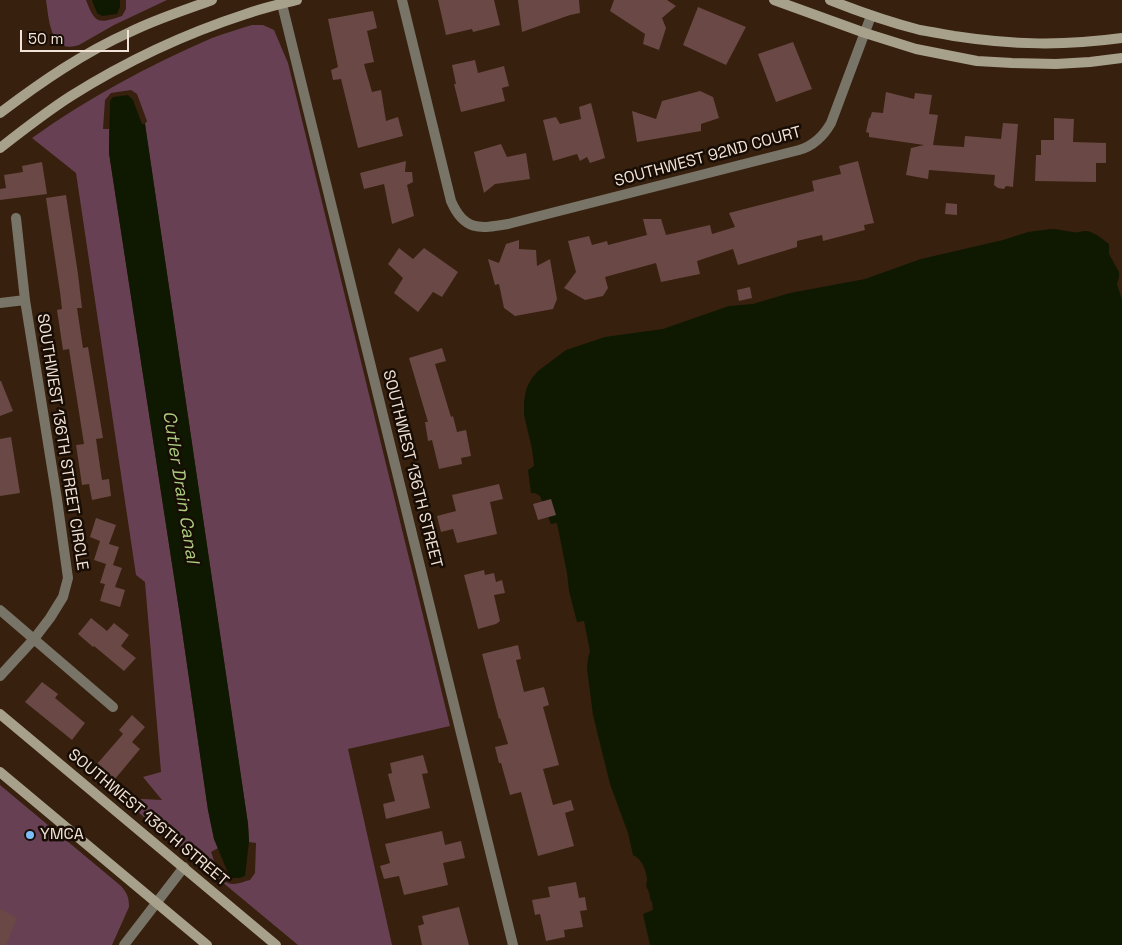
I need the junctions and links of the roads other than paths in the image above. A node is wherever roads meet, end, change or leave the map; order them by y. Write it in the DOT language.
graph roads {
  1 [pos="212,0"];
  2 [pos="297,0"];
  3 [pos="402,0"];
  4 [pos="774,0"];
  5 [pos="830,0"];
  6 [pos="282,2"];
  7 [pos="871,16"];
  8 [pos="865,33"];
  9 [pos="1122,38"];
  10 [pos="1122,58"];
  11 [pos="0,113"];
  12 [pos="0,148"];
  13 [pos="16,218"];
  14 [pos="25,300"];
  15 [pos="0,302"];
  16 [pos="0,610"];
  17 [pos="34,639"];
  18 [pos="0,676"];
  19 [pos="114,707"];
  20 [pos="0,714"];
  21 [pos="0,772"];
  22 [pos="184,867"];
  23 [pos="156,902"];
  24 [pos="124,945"];
  25 [pos="207,945"];
  26 [pos="276,945"];
  27 [pos="513,945"];
  1 -- 11 [label="street"];
  2 -- 6 [label="street"];
  3 -- 8 [label="street, SOUTHWEST 92ND COURT"];
  4 -- 8 [label="street"];
  5 -- 7 [label="street"];
  6 -- 12 [label="street"];
  6 -- 27 [label="street, SOUTHWEST 136TH STREET"];
  7 -- 8 [label="street, SOUTHWEST 92ND COURT"];
  7 -- 9 [label="street"];
  8 -- 10 [label="street"];
  13 -- 14 [label="street, SOUTHWEST 136TH STREET CIRCLE"];
  14 -- 15 [label="street, SOUTHWEST 136TH STREET CIRCLE"];
  14 -- 17 [label="street, SOUTHWEST 136TH STREET CIRCLE"];
  16 -- 17 [label="street"];
  17 -- 18 [label="street, SOUTHWEST 136TH STREET CIRCLE"];
  17 -- 19 [label="street"];
  20 -- 22 [label="street, SOUTHWEST 136TH STREET"];
  21 -- 23 [label="street"];
  22 -- 23 [label="street"];
  22 -- 26 [label="street, SOUTHWEST 136TH STREET"];
  23 -- 24 [label="street"];
  23 -- 25 [label="street"];
}
